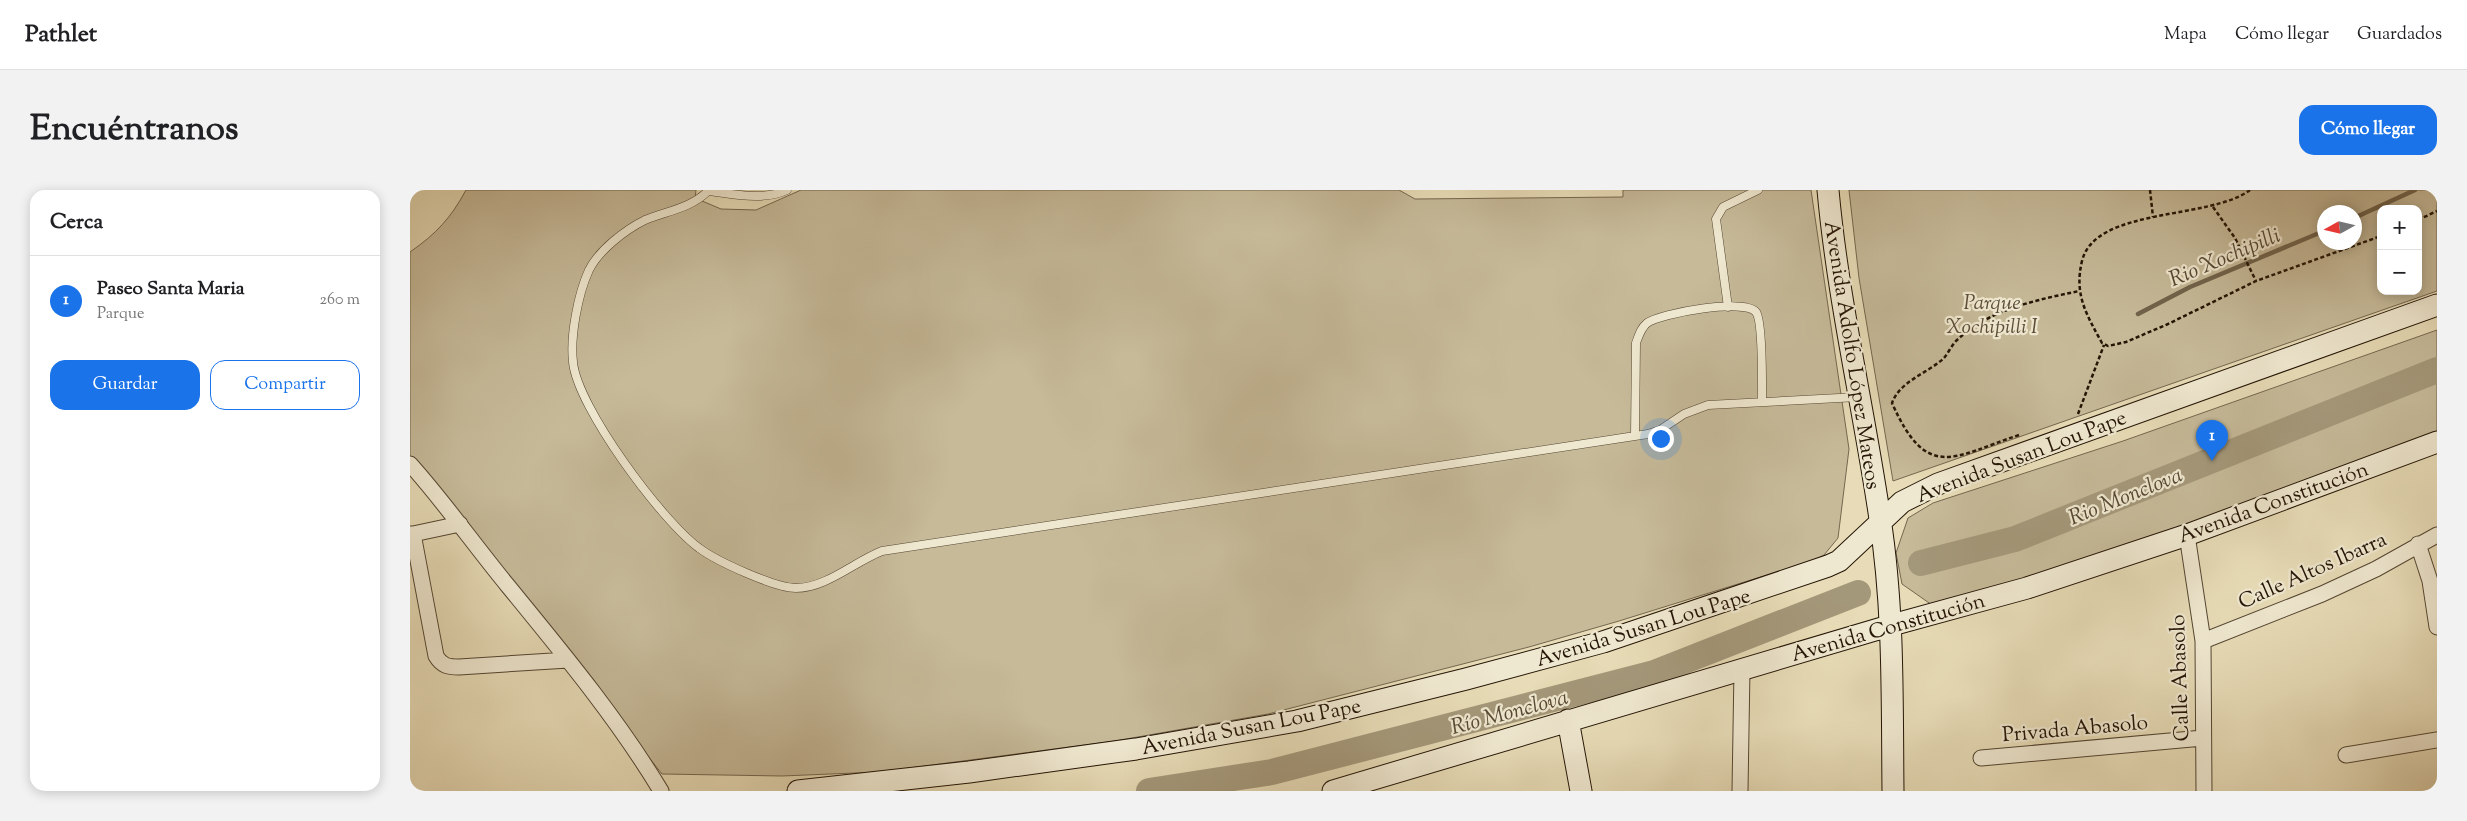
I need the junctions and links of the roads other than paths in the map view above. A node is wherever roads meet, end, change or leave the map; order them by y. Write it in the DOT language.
graph roads {
  1 [pos="786,190"];
  2 [pos="1758,190"];
  3 [pos="1828,190"];
  4 [pos="709,191"];
  5 [pos="2437,305"];
  6 [pos="1728,307"];
  7 [pos="1858,397"];
  8 [pos="1762,401"];
  9 [pos="1635,436"];
  10 [pos="2437,442"];
  11 [pos="410,464"];
  12 [pos="1880,520"];
  13 [pos="460,524"];
  14 [pos="412,534"];
  15 [pos="2187,534"];
  16 [pos="2437,535"];
  17 [pos="2418,544"];
  18 [pos="1888,592"];
  19 [pos="1925,616"];
  20 [pos="1892,625"];
  21 [pos="2437,627"];
  22 [pos="1860,635"];
  23 [pos="2203,641"];
  24 [pos="568,660"];
  25 [pos="1742,669"];
  26 [pos="1568,720"];
  27 [pos="2203,738"];
  28 [pos="2437,740"];
  29 [pos="2346,755"];
  30 [pos="1981,758"];
  31 [pos="1363,787"];
  32 [pos="661,791"];
  33 [pos="798,791"];
  34 [pos="1333,791"];
  35 [pos="1581,791"];
  36 [pos="1740,791"];
  37 [pos="1893,791"];
  38 [pos="2204,791"];
  1 -- 4 [label="lane"];
  2 -- 6 [label="lane"];
  3 -- 7 [label="street, Avenida Adolfo López Mateos"];
  4 -- 9 [label="lane"];
  5 -- 12 [label="street, Avenida Susan Lou Pape"];
  6 -- 8 [label="lane"];
  6 -- 9 [label="lane"];
  7 -- 8 [label="lane"];
  7 -- 12 [label="street, Avenida Adolfo López Mateos"];
  8 -- 9 [label="lane"];
  10 -- 15 [label="street, Avenida Constitución"];
  11 -- 13 [label="street"];
  12 -- 18 [label="street, Avenida Adolfo López Mateos"];
  12 -- 33 [label="street, Avenida Susan Lou Pape"];
  13 -- 14 [label="street"];
  13 -- 24 [label="street"];
  14 -- 24 [label="street"];
  15 -- 19 [label="street, Avenida Constitución"];
  15 -- 23 [label="street, Calle Abasolo"];
  16 -- 17 [label="street, Calle Altos Ibarra"];
  17 -- 21 [label="street"];
  17 -- 23 [label="street, Calle Altos Ibarra"];
  18 -- 19 [label="street"];
  18 -- 20 [label="street, Avenida Adolfo López Mateos"];
  18 -- 22 [label="street"];
  19 -- 20 [label="street, Avenida Constitución"];
  20 -- 22 [label="street, Avenida Constitución"];
  20 -- 37 [label="street, Avenida Adolfo López Mateos"];
  22 -- 25 [label="street, Avenida Constitución"];
  23 -- 27 [label="street, Calle Abasolo"];
  24 -- 32 [label="street"];
  25 -- 26 [label="street, Avenida Constitución"];
  25 -- 36 [label="street"];
  26 -- 31 [label="street, Avenida Constitución"];
  26 -- 35 [label="street"];
  27 -- 30 [label="street, Privada Abasolo"];
  27 -- 38 [label="street, Calle Abasolo"];
  28 -- 29 [label="street"];
  31 -- 34 [label="street, Avenida Constitución"];
}
